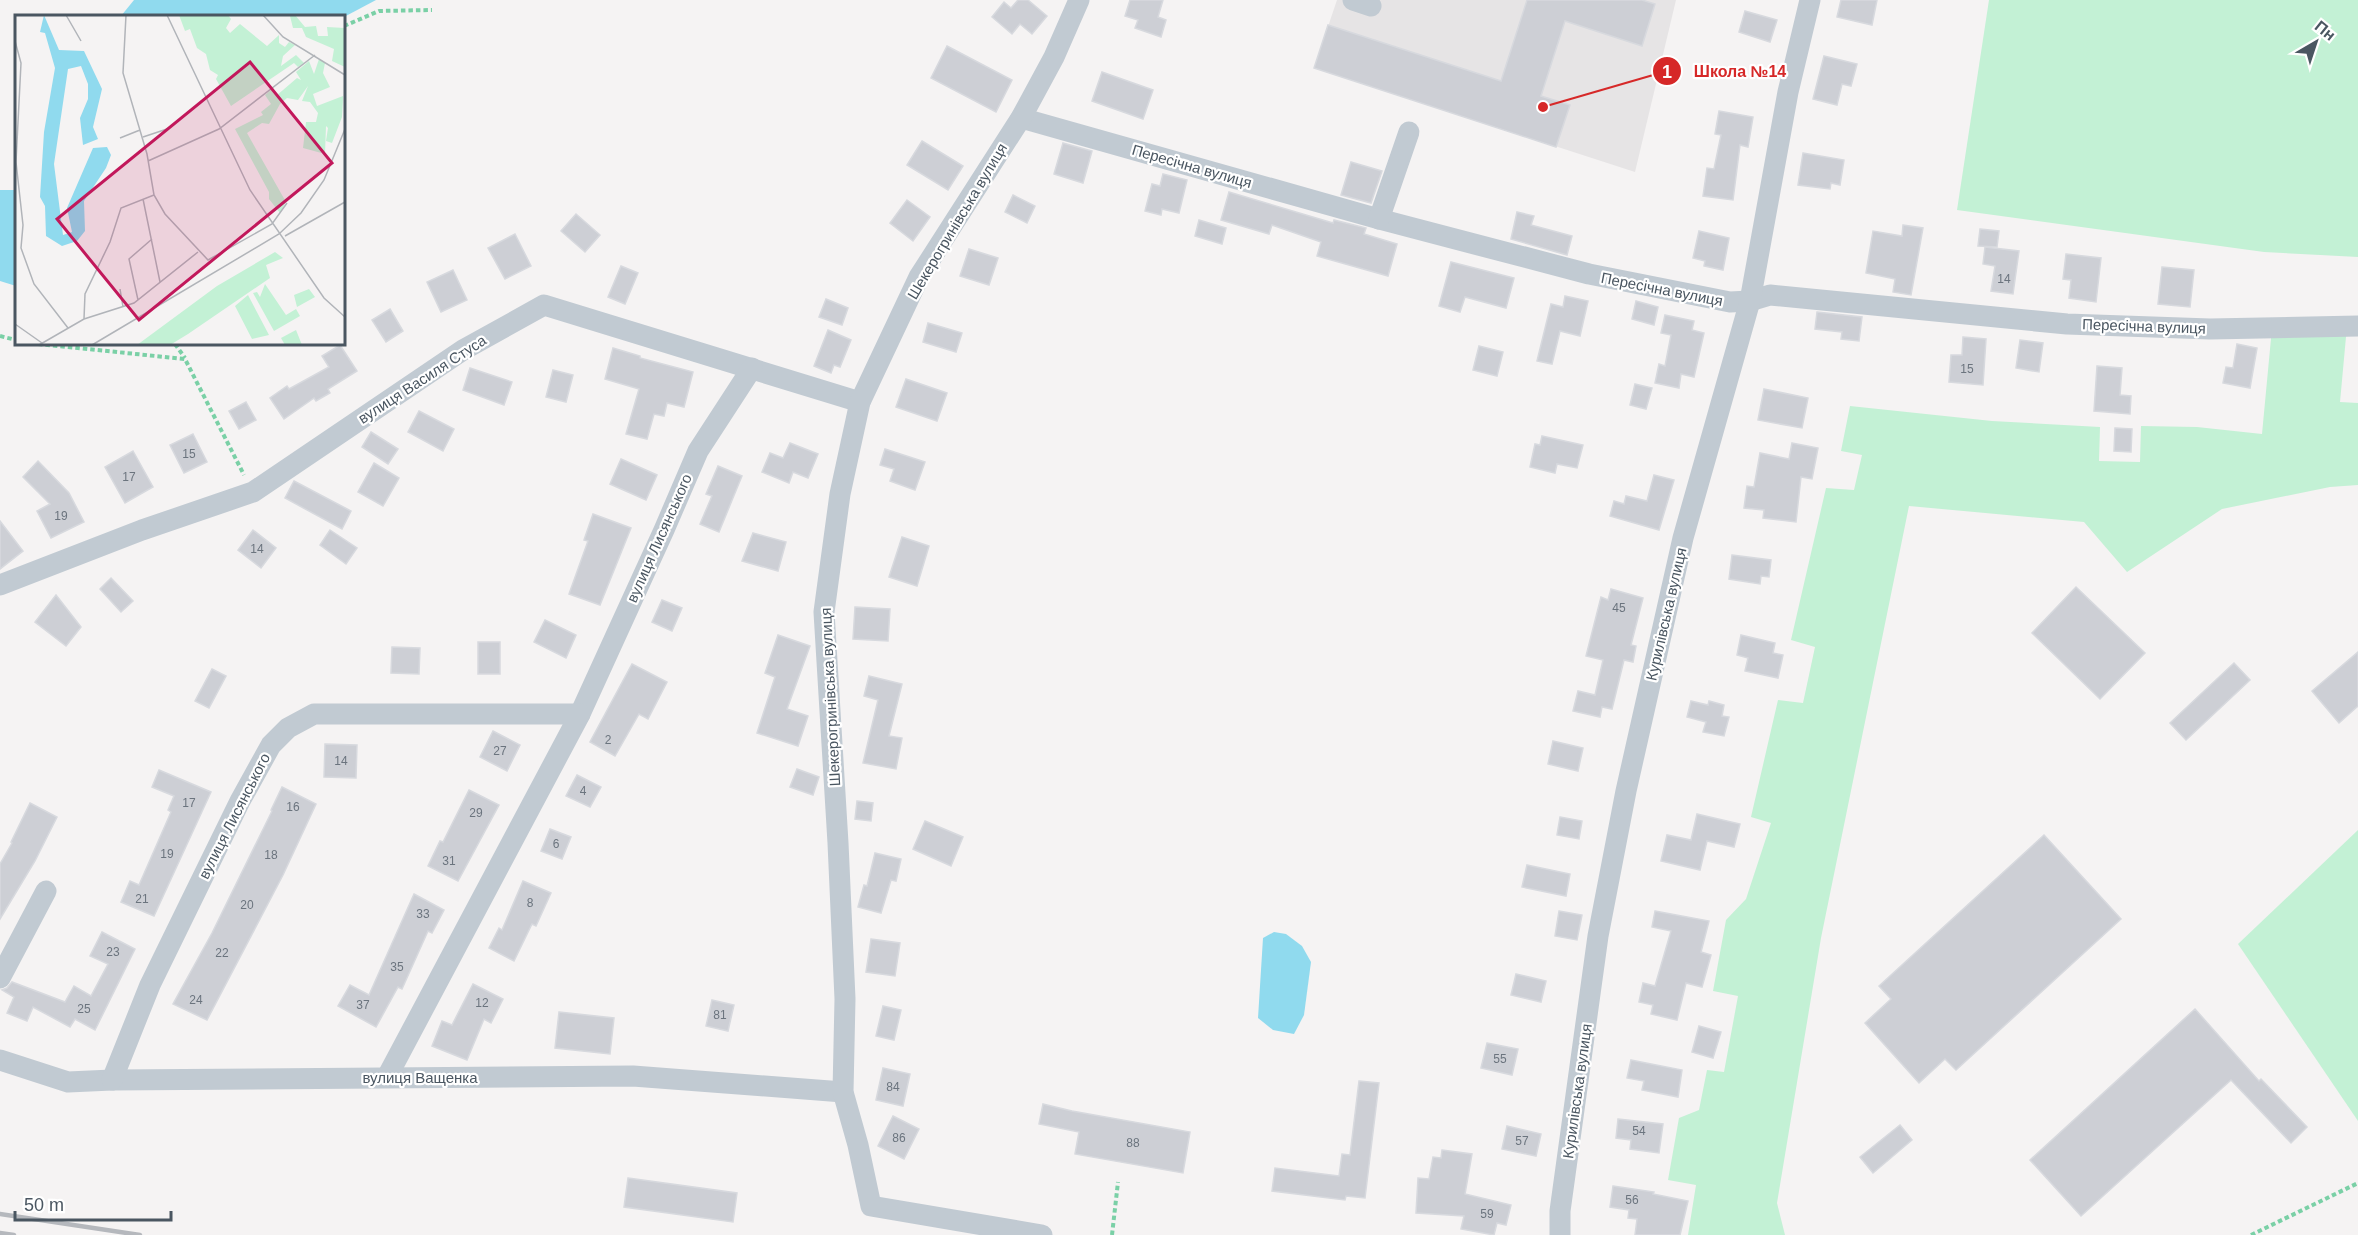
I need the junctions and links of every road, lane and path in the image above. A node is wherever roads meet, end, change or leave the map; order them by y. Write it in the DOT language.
graph roads {
  1 [pos="1079,0"];
  2 [pos="1810,0"];
  3 [pos="432,10"];
  4 [pos="345,26"];
  5 [pos="1021,118"];
  6 [pos="1410,132"];
  7 [pos="1379,219"];
  8 [pos="1750,301"];
  9 [pos="2358,326"];
  10 [pos="0,336"];
  11 [pos="15,340"];
  12 [pos="48,345"];
  13 [pos="176,345"];
  14 [pos="185,358"];
  15 [pos="752,368"];
  16 [pos="860,402"];
  17 [pos="253,492"];
  18 [pos="0,585"];
  19 [pos="580,714"];
  20 [pos="46,891"];
  21 [pos="0,978"];
  22 [pos="0,1060"];
  23 [pos="387,1077"];
  24 [pos="112,1080"];
  25 [pos="843,1092"];
  26 [pos="1118,1182"];
  27 [pos="2358,1183"];
  28 [pos="1042,1235"];
  29 [pos="1112,1235"];
  30 [pos="1560,1235"];
  31 [pos="2251,1235"];
  1 -- 5 [label="street, Шекерогринівська вулиця"];
  2 -- 8 [label="street, Курилівська вулиця"];
  3 -- 4 [label="path"];
  5 -- 7 [label="street, Пересічна вулиця"];
  5 -- 16 [label="street, Шекерогринівська вулиця"];
  6 -- 7 [label="street"];
  7 -- 8 [label="street, Пересічна вулиця"];
  8 -- 9 [label="street, Пересічна вулиця"];
  8 -- 30 [label="street, Курилівська вулиця"];
  10 -- 11 [label="path"];
  12 -- 14 [label="path"];
  13 -- 14 [label="path"];
  14 -- 17 [label="path"];
  15 -- 16 [label="street, вулиця Василя Стуса"];
  15 -- 17 [label="street, вулиця Василя Стуса"];
  15 -- 19 [label="street, вулиця Лисянського"];
  16 -- 25 [label="street, Шекерогринівська вулиця"];
  17 -- 18 [label="street, вулиця Василя Стуса"];
  19 -- 23 [label="street, вулиця Лисянського"];
  19 -- 24 [label="street, вулиця Лисянського"];
  20 -- 21 [label="street"];
  22 -- 24 [label="street, вулиця Ващенка"];
  23 -- 24 [label="street, вулиця Ващенка"];
  23 -- 25 [label="street, вулиця Ващенка"];
  25 -- 28 [label="street, Шекерогринівська вулиця"];
  26 -- 29 [label="path"];
  27 -- 31 [label="path"];
}
